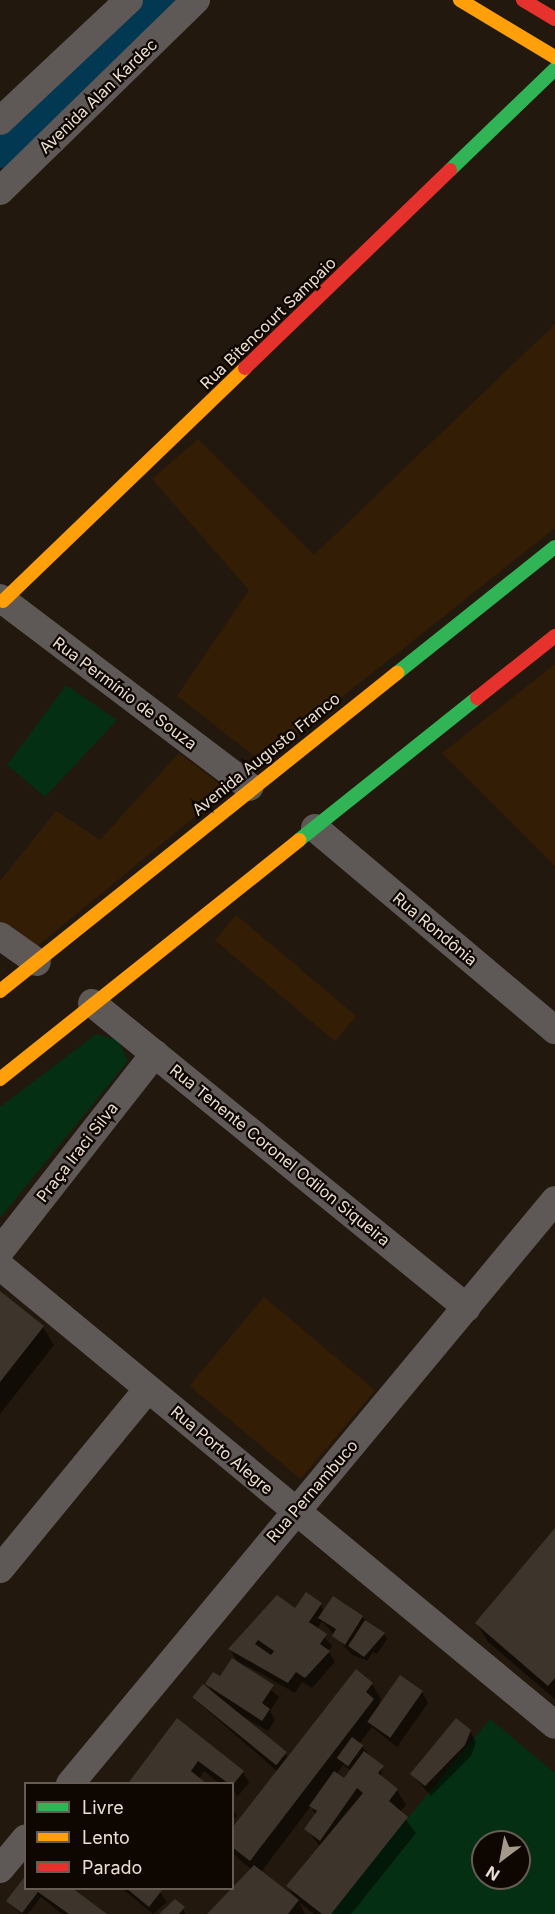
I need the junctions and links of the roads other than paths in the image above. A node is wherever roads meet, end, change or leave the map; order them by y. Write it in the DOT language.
graph roads {
  1 [pos="129,0"];
  2 [pos="196,0"];
  3 [pos="460,0"];
  4 [pos="523,0"];
  5 [pos="555,19"];
  6 [pos="555,57"];
  7 [pos="555,69"];
  8 [pos="0,121"];
  9 [pos="0,191"];
  10 [pos="555,547"];
  11 [pos="1,600"];
  12 [pos="555,636"];
  13 [pos="250,787"];
  14 [pos="315,828"];
  15 [pos="0,936"];
  16 [pos="37,962"];
  17 [pos="0,991"];
  18 [pos="92,1003"];
  19 [pos="555,1030"];
  20 [pos="155,1053"];
  21 [pos="0,1079"];
  22 [pos="555,1200"];
  23 [pos="0,1251"];
  24 [pos="0,1266"];
  25 [pos="466,1308"];
  26 [pos="148,1389"];
  27 [pos="295,1510"];
  28 [pos="0,1569"];
  29 [pos="555,1725"];
  30 [pos="72,1782"];
  31 [pos="24,1840"];
  32 [pos="0,1869"];
  1 -- 8 [label="street"];
  2 -- 9 [label="street, Avenida Alan Kardec"];
  3 -- 6 [label="main road"];
  4 -- 5 [label="main road"];
  7 -- 11 [label="main road, Rua Bitencourt Sampaio"];
  10 -- 13 [label="main road, Avenida Augusto Franco"];
  11 -- 13 [label="street, Rua Permínio de Souza"];
  12 -- 14 [label="main road"];
  13 -- 16 [label="main road, Avenida Augusto Franco"];
  14 -- 18 [label="main road"];
  14 -- 19 [label="street, Rua Rondônia"];
  15 -- 16 [label="street"];
  16 -- 17 [label="main road, Avenida Augusto Franco"];
  18 -- 20 [label="street, Rua Tenente Coronel Odilon Siqueira"];
  18 -- 21 [label="main road"];
  20 -- 23 [label="street, Praça Iraci Silva"];
  20 -- 25 [label="street, Rua Tenente Coronel Odilon Siqueira"];
  22 -- 25 [label="street, Rua Pernambuco"];
  24 -- 26 [label="street, Rua Porto Alegre"];
  25 -- 27 [label="street, Rua Pernambuco"];
  26 -- 27 [label="street, Rua Porto Alegre"];
  26 -- 28 [label="street"];
  27 -- 29 [label="street, Rua Porto Alegre"];
  27 -- 30 [label="street, Rua Pernambuco"];
  31 -- 32 [label="street"];
}
